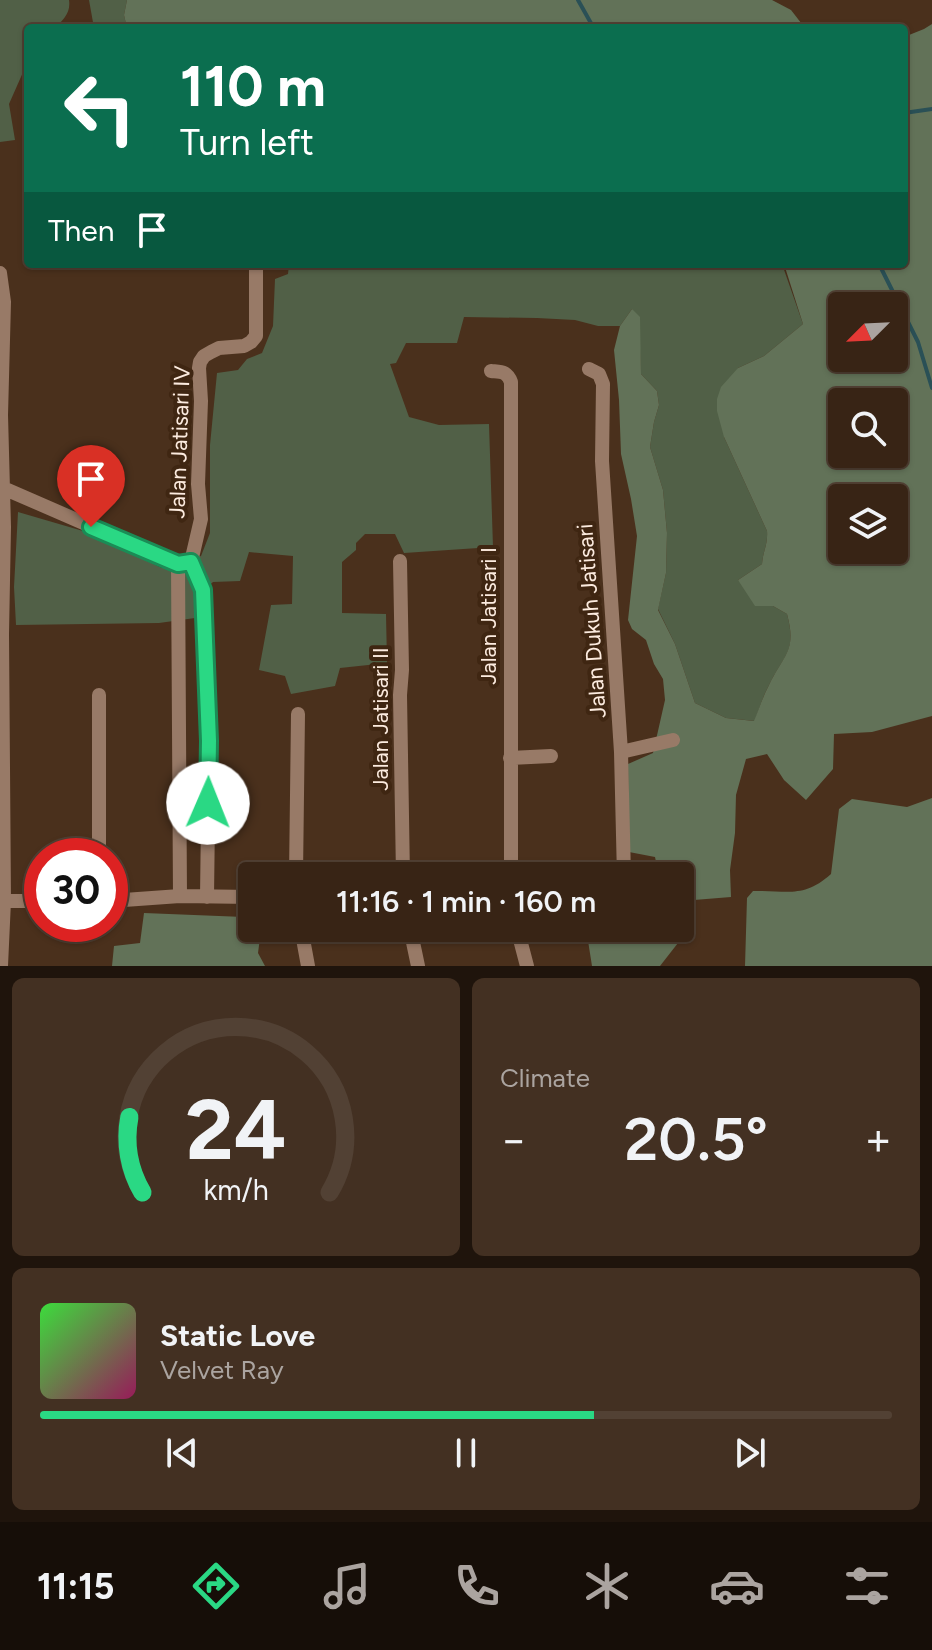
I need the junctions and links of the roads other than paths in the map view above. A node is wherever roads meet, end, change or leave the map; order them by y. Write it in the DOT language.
graph roads {
  1 [pos="256,268"];
  2 [pos="0,273"];
  3 [pos="2,302"];
  4 [pos="1,356"];
  5 [pos="589,369"];
  6 [pos="491,371"];
  7 [pos="1,415"];
  8 [pos="1,471"];
  9 [pos="3,488"];
  10 [pos="2,527"];
  11 [pos="400,561"];
  12 [pos="185,563"];
  13 [pos="2,586"];
  14 [pos="99,695"];
  15 [pos="298,714"];
  16 [pos="673,740"];
  17 [pos="621,752"];
  18 [pos="551,756"];
  19 [pos="510,758"];
  20 [pos="99,838"];
  21 [pos="296,862"];
  22 [pos="403,862"];
  23 [pos="511,862"];
  24 [pos="624,862"];
  25 [pos="180,896"];
  26 [pos="207,897"];
  27 [pos="238,897"];
  28 [pos="128,900"];
  29 [pos="4,901"];
  30 [pos="24,901"];
  31 [pos="304,942"];
  32 [pos="413,942"];
  33 [pos="521,942"];
  34 [pos="1,966"];
  35 [pos="308,966"];
  36 [pos="418,966"];
  37 [pos="527,966"];
  1 -- 12 [label="street, Jalan Jatisari IV"];
  2 -- 3 [label="street"];
  3 -- 4 [label="street"];
  4 -- 7 [label="street"];
  5 -- 17 [label="street, Jalan Dukuh Jatisari"];
  6 -- 19 [label="street, Jalan Jatisari I"];
  7 -- 8 [label="street"];
  8 -- 9 [label="street"];
  9 -- 10 [label="street"];
  9 -- 12 [label="street"];
  10 -- 13 [label="street"];
  11 -- 22 [label="street, Jalan Jatisari II"];
  12 -- 25 [label="street"];
  12 -- 26 [label="street"];
  13 -- 29 [label="street"];
  14 -- 20 [label="street"];
  15 -- 21 [label="street"];
  16 -- 17 [label="street"];
  17 -- 24 [label="street, Jalan Dukuh Jatisari"];
  18 -- 19 [label="street"];
  19 -- 23 [label="street, Jalan Jatisari I"];
  25 -- 26 [label="street"];
  25 -- 28 [label="street"];
  26 -- 27 [label="street"];
  29 -- 30 [label="street"];
  29 -- 34 [label="street"];
  31 -- 35 [label="street"];
  32 -- 36 [label="street"];
  33 -- 37 [label="street"];
}
